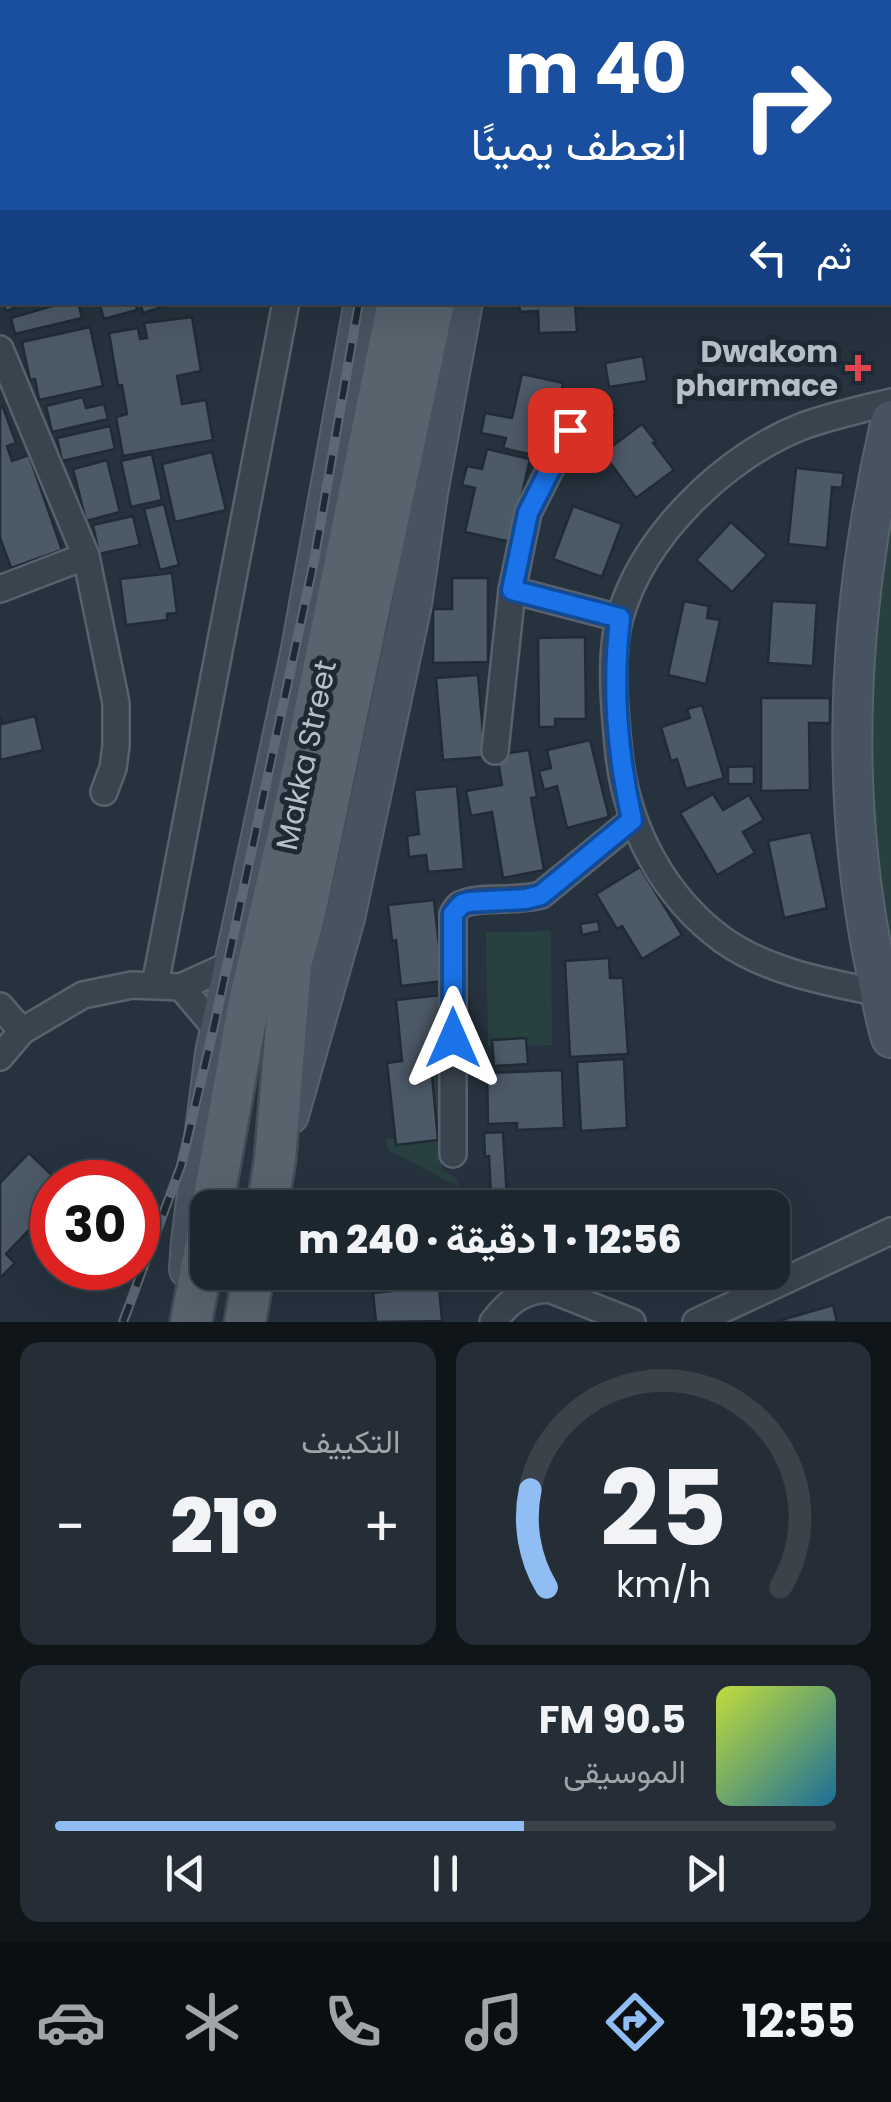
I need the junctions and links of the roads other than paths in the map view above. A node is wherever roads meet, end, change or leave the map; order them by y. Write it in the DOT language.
graph roads {
  1 [pos="285,305"];
  2 [pos="363,305"];
  3 [pos="397,305"];
  4 [pos="433,305"];
  5 [pos="462,305"];
  6 [pos="0,350"];
  7 [pos="891,402"];
  8 [pos="891,420"];
  9 [pos="570,430"];
  10 [pos="86,556"];
  11 [pos="0,590"];
  12 [pos="512,590"];
  13 [pos="620,618"];
  14 [pos="495,751"];
  15 [pos="104,792"];
  16 [pos="632,820"];
  17 [pos="234,963"];
  18 [pos="155,985"];
  19 [pos="181,988"];
  20 [pos="880,993"];
  21 [pos="0,1006"];
  22 [pos="22,1031"];
  23 [pos="219,1032"];
  24 [pos="891,1038"];
  25 [pos="0,1057"];
  26 [pos="453,1154"];
  27 [pos="276,1160"];
  28 [pos="215,1190"];
  29 [pos="270,1190"];
  30 [pos="891,1230"];
  31 [pos="196,1290"];
  32 [pos="251,1290"];
  33 [pos="189,1322"];
  34 [pos="245,1322"];
  35 [pos="492,1322"];
  36 [pos="632,1322"];
  37 [pos="696,1322"];
  1 -- 18 [label="street"];
  2 -- 17 [label="street"];
  3 -- 28 [label="main road, Makka Street"];
  4 -- 27 [label="main road, Makka Street"];
  5 -- 27 [label="street"];
  6 -- 10 [label="street"];
  7 -- 13 [label="street"];
  8 -- 20 [label="street"];
  9 -- 12 [label="street"];
  10 -- 11 [label="street"];
  10 -- 15 [label="street"];
  12 -- 13 [label="street"];
  12 -- 14 [label="street"];
  13 -- 16 [label="street"];
  16 -- 20 [label="street"];
  16 -- 26 [label="street"];
  17 -- 19 [label="street"];
  17 -- 23 [label="street"];
  18 -- 19 [label="street"];
  18 -- 22 [label="street"];
  19 -- 23 [label="street"];
  20 -- 24 [label="street"];
  21 -- 22 [label="street"];
  22 -- 25 [label="street"];
  23 -- 33 [label="street"];
  27 -- 29 [label="main road, Makka Street"];
  30 -- 37 [label="street"];
  31 -- 33 [label="main road"];
  32 -- 34 [label="main road"];
  35 -- 36 [label="street"];
}
